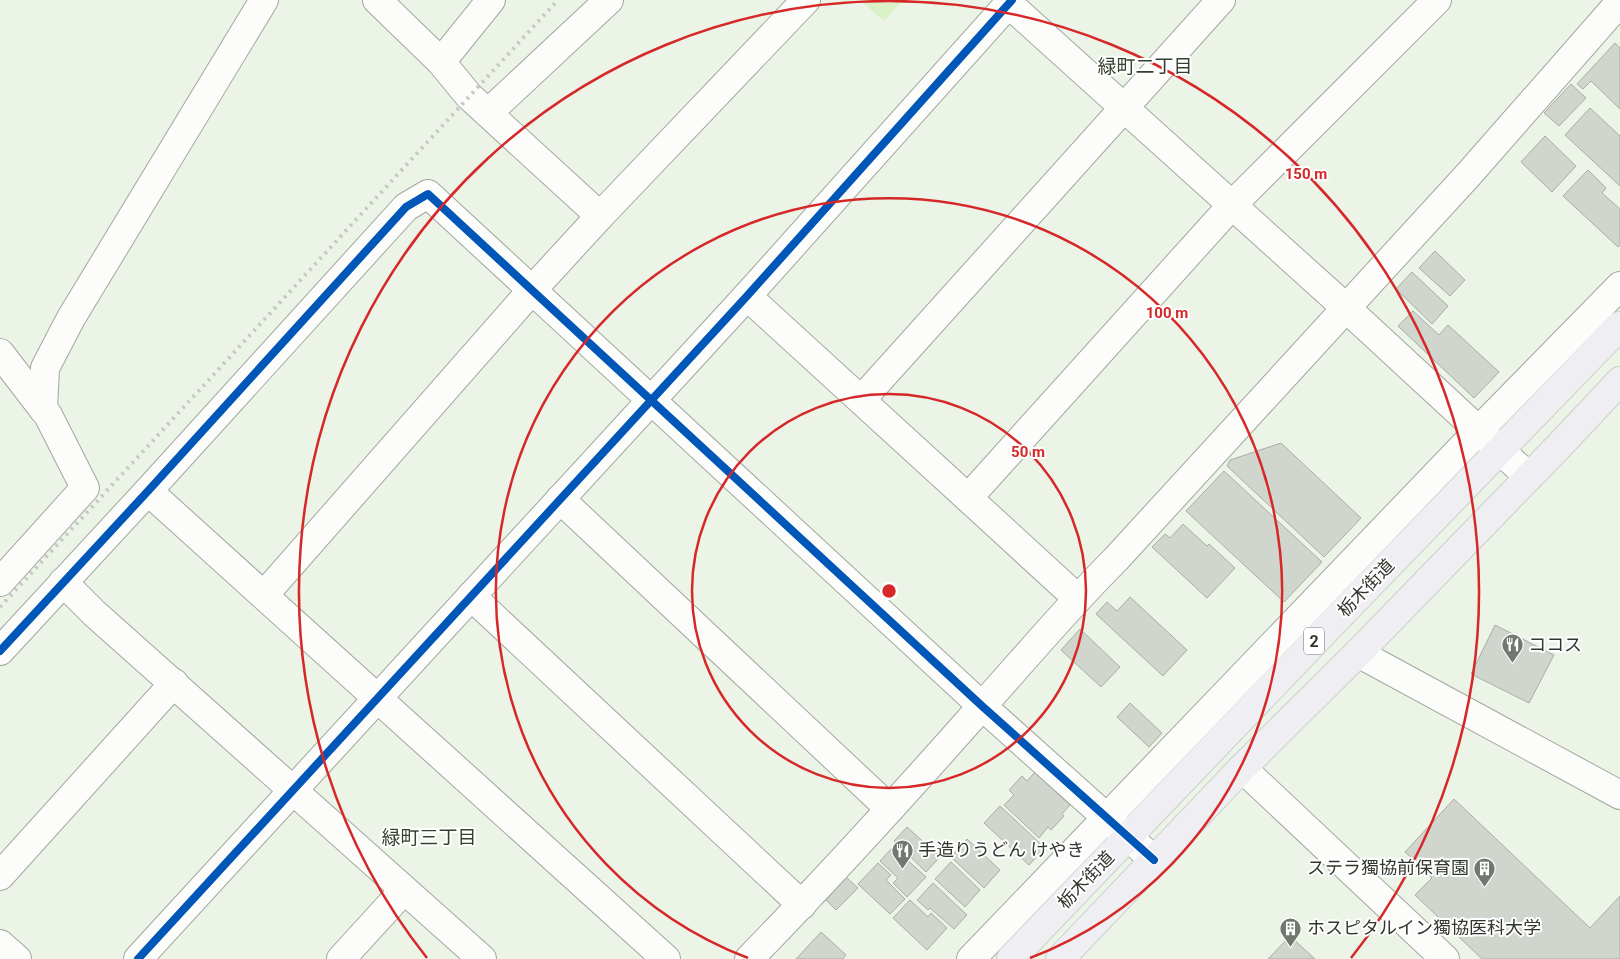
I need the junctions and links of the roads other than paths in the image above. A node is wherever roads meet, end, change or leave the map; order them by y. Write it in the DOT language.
graph roads {
  1 [pos="264,0"];
  2 [pos="377,0"];
  3 [pos="491,0"];
  4 [pos="609,0"];
  5 [pos="806,0"];
  6 [pos="1222,0"];
  7 [pos="1437,0"];
  8 [pos="1011,2"];
  9 [pos="1612,8"];
  10 [pos="441,62"];
  11 [pos="1125,107"];
  12 [pos="488,113"];
  13 [pos="1232,205"];
  14 [pos="600,216"];
  15 [pos="1620,286"];
  16 [pos="532,290"];
  17 [pos="747,296"];
  18 [pos="1345,307"];
  19 [pos="1620,326"];
  20 [pos="0,353"];
  21 [pos="1620,381"];
  22 [pos="652,399"];
  23 [pos="862,399"];
  24 [pos="43,409"];
  25 [pos="1479,430"];
  26 [pos="1500,450"];
  27 [pos="1529,477"];
  28 [pos="148,491"];
  29 [pos="968,498"];
  30 [pos="560,499"];
  31 [pos="0,582"];
  32 [pos="63,582"];
  33 [pos="264,595"];
  34 [pos="471,596"];
  35 [pos="1077,598"];
  36 [pos="0,651"];
  37 [pos="1358,653"];
  38 [pos="174,683"];
  39 [pos="377,698"];
  40 [pos="982,706"];
  41 [pos="1242,768"];
  42 [pos="292,791"];
  43 [pos="1620,795"];
  44 [pos="890,809"];
  45 [pos="1106,818"];
  46 [pos="1128,837"];
  47 [pos="1154,860"];
  48 [pos="0,876"];
  49 [pos="404,890"];
  50 [pos="802,905"];
  51 [pos="0,944"];
  52 [pos="17,959"];
  53 [pos="138,959"];
  54 [pos="340,959"];
  55 [pos="482,959"];
  56 [pos="666,959"];
  57 [pos="749,959"];
  58 [pos="971,959"];
  59 [pos="1011,959"];
  60 [pos="1060,959"];
  61 [pos="1445,959"];
  1 -- 24 [label="street"];
  2 -- 10 [label="street"];
  3 -- 10 [label="street"];
  4 -- 12 [label="street"];
  5 -- 14 [label="street"];
  6 -- 11 [label="street"];
  7 -- 13 [label="street"];
  8 -- 11 [label="street"];
  8 -- 17 [label="street"];
  9 -- 18 [label="street"];
  10 -- 12 [label="street"];
  11 -- 13 [label="street"];
  11 -- 23 [label="street"];
  12 -- 14 [label="street"];
  13 -- 18 [label="street"];
  13 -- 29 [label="street"];
  14 -- 16 [label="street"];
  15 -- 25 [label="street"];
  16 -- 22 [label="street"];
  16 -- 28 [label="street"];
  16 -- 33 [label="street"];
  17 -- 22 [label="street"];
  17 -- 23 [label="street"];
  18 -- 25 [label="street"];
  18 -- 35 [label="street"];
  19 -- 26 [label="main road, 栃木街道 / 2"];
  20 -- 24 [label="street"];
  21 -- 27 [label="main road, 栃木街道 / 2"];
  22 -- 30 [label="street"];
  22 -- 40 [label="street"];
  23 -- 29 [label="street"];
  24 -- 31 [label="street"];
  25 -- 26 [label="street"];
  25 -- 45 [label="street"];
  26 -- 27 [label="street"];
  26 -- 46 [label="main road, 栃木街道 / 2"];
  27 -- 37 [label="main road, 栃木街道 / 2"];
  28 -- 32 [label="street"];
  28 -- 33 [label="street"];
  29 -- 35 [label="street"];
  30 -- 34 [label="street"];
  30 -- 44 [label="street"];
  32 -- 36 [label="street"];
  32 -- 38 [label="street"];
  33 -- 39 [label="street"];
  34 -- 39 [label="street"];
  34 -- 50 [label="street"];
  35 -- 40 [label="street"];
  37 -- 41 [label="main road, 栃木街道 / 2"];
  37 -- 43 [label="street"];
  38 -- 42 [label="street"];
  38 -- 48 [label="street"];
  39 -- 42 [label="street"];
  39 -- 56 [label="street"];
  40 -- 44 [label="street"];
  40 -- 45 [label="street"];
  41 -- 47 [label="main road, 栃木街道 / 2"];
  41 -- 61 [label="street"];
  42 -- 49 [label="street"];
  42 -- 53 [label="street"];
  44 -- 50 [label="street"];
  45 -- 46 [label="street"];
  45 -- 58 [label="street"];
  46 -- 47 [label="street"];
  46 -- 59 [label="main road, 栃木街道 / 2"];
  47 -- 60 [label="main road, 栃木街道 / 2"];
  49 -- 54 [label="street"];
  49 -- 55 [label="street"];
  50 -- 57 [label="street"];
  51 -- 52 [label="street"];
}
